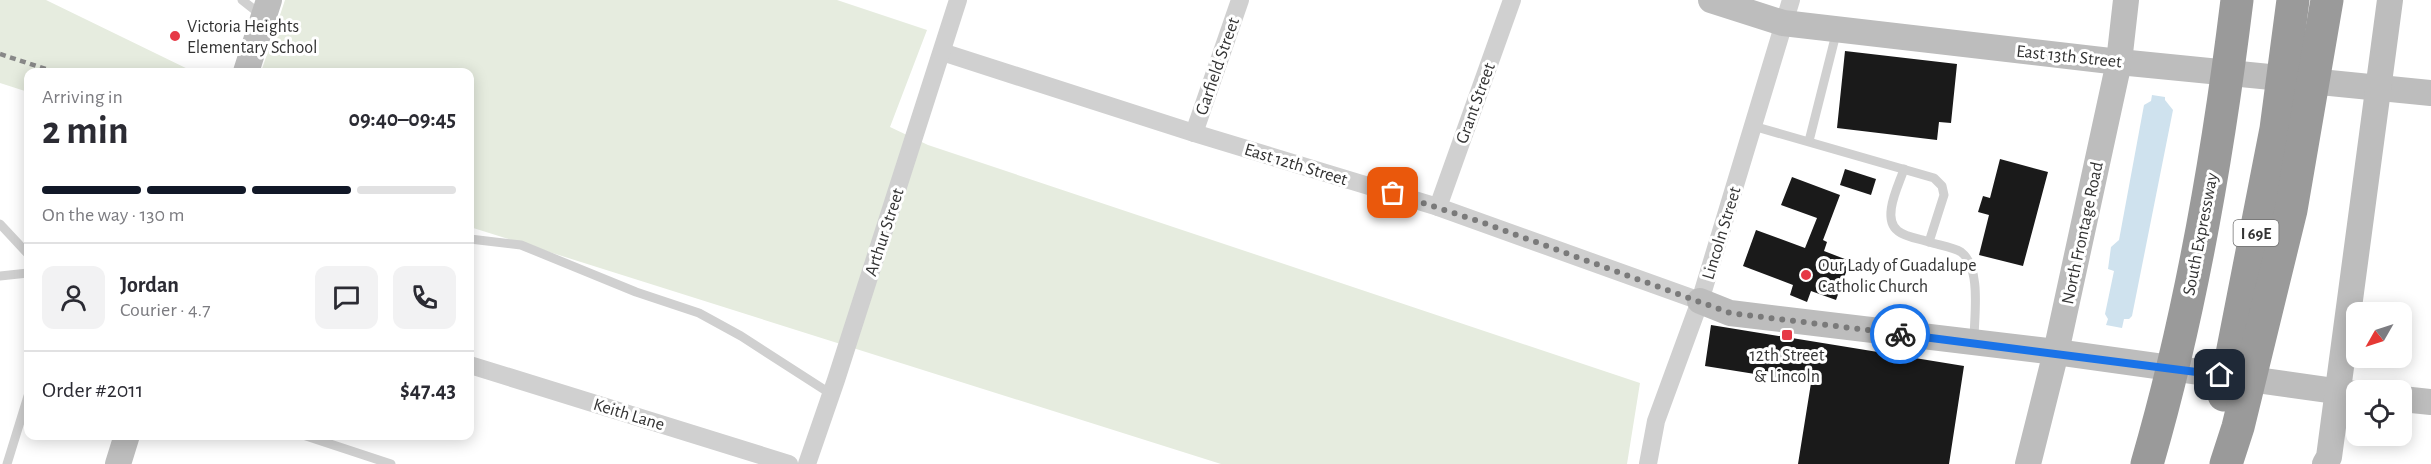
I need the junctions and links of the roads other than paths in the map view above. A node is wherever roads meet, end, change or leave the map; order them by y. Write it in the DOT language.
graph roads {
  1 [pos="242,0"];
  2 [pos="958,0"];
  3 [pos="1240,0"];
  4 [pos="1512,0"];
  5 [pos="1712,0"];
  6 [pos="2126,0"];
  7 [pos="2219,0"];
  8 [pos="2238,0"];
  9 [pos="2293,0"];
  10 [pos="2327,0"];
  11 [pos="2390,0"];
  12 [pos="266,8"];
  13 [pos="1787,11"];
  14 [pos="1838,29"];
  15 [pos="942,52"];
  16 [pos="2119,62"];
  17 [pos="247,68"];
  18 [pos="2379,87"];
  19 [pos="2431,93"];
  20 [pos="1753,126"];
  21 [pos="1194,133"];
  22 [pos="1809,141"];
  23 [pos="1904,169"];
  24 [pos="2213,170"];
  25 [pos="1438,207"];
  26 [pos="0,224"];
  27 [pos="474,240"];
  28 [pos="1929,242"];
  29 [pos="24,250"];
  30 [pos="24,273"];
  31 [pos="0,276"];
  32 [pos="1700,301"];
  33 [pos="1974,342"];
  34 [pos="2056,352"];
  35 [pos="474,366"];
  36 [pos="2348,380"];
  37 [pos="2346,393"];
  38 [pos="831,394"];
  39 [pos="2346,396"];
  40 [pos="2412,400"];
  41 [pos="2431,402"];
  42 [pos="24,409"];
  43 [pos="125,440"];
  44 [pos="318,440"];
  45 [pos="2327,462"];
  46 [pos="7,464"];
  47 [pos="118,464"];
  48 [pos="391,464"];
  49 [pos="789,464"];
  50 [pos="807,464"];
  51 [pos="1648,464"];
  52 [pos="2028,464"];
  53 [pos="2147,464"];
  54 [pos="2207,464"];
  55 [pos="2226,464"];
  1 -- 12 [label="lane"];
  2 -- 15 [label="street, Arthur Street"];
  3 -- 21 [label="street, Garfield Street"];
  4 -- 25 [label="street, Grant Street"];
  5 -- 13 [label="main road, East 13th Street"];
  6 -- 16 [label="main road, North Frontage Road"];
  7 -- 24 [label="highway, bridge"];
  8 -- 24 [label="highway, South Expressway, bridge"];
  9 -- 54 [label="highway, I 69E, bridge"];
  10 -- 55 [label="highway, bridge"];
  11 -- 18 [label="main road"];
  12 -- 17 [label="main road"];
  13 -- 14 [label="main road, East 13th Street"];
  13 -- 20 [label="street, Lincoln Street"];
  14 -- 16 [label="main road, East 13th Street"];
  14 -- 22 [label="lane"];
  15 -- 21 [label="street, East 12th Street"];
  15 -- 38 [label="street, Arthur Street"];
  16 -- 18 [label="main road, East 13th Street"];
  16 -- 34 [label="main road, North Frontage Road"];
  18 -- 19 [label="main road, East 13th Street"];
  18 -- 36 [label="main road"];
  20 -- 22 [label="lane"];
  20 -- 32 [label="street, Lincoln Street"];
  21 -- 25 [label="street, East 12th Street"];
  22 -- 23 [label="lane"];
  23 -- 28 [label="lane"];
  23 -- 28 [label="lane"];
  24 -- 53 [label="highway, South Expressway, bridge"];
  25 -- 32 [label="street, East 12th Street"];
  26 -- 29 [label="lane"];
  27 -- 38 [label="lane"];
  28 -- 33 [label="lane"];
  30 -- 31 [label="lane"];
  32 -- 33 [label="main road, East 12th Street"];
  32 -- 51 [label="street, Lincoln Street"];
  33 -- 34 [label="main road, East 12th Street"];
  34 -- 37 [label="main road, East 12th Street"];
  34 -- 52 [label="main road, North Frontage Road"];
  35 -- 49 [label="street, Keith Lane"];
  38 -- 50 [label="street, Arthur Street"];
  39 -- 45 [label="main road"];
  40 -- 41 [label="main road"];
  42 -- 46 [label="lane"];
  43 -- 47 [label="main road"];
  44 -- 48 [label="lane"];
}
